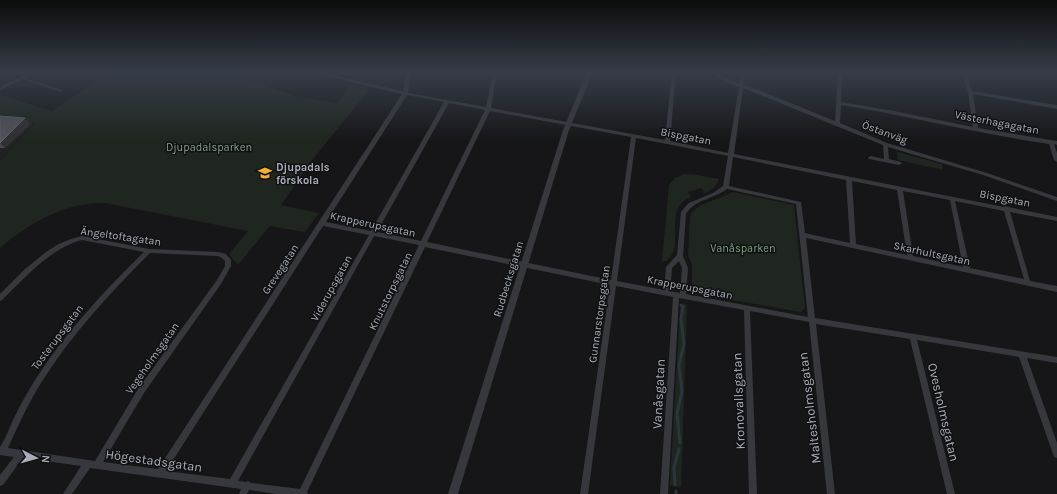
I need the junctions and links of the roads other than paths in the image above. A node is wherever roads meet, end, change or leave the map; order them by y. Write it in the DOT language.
graph roads {
  1 [pos="405,95"];
  2 [pos="411,95"];
  3 [pos="491,95"];
  4 [pos="580,95"];
  5 [pos="672,95"];
  6 [pos="740,95"];
  7 [pos="766,95"];
  8 [pos="839,95"];
  9 [pos="970,95"];
  10 [pos="988,95"];
  11 [pos="447,102"];
  12 [pos="839,103"];
  13 [pos="1057,107"];
  14 [pos="488,109"];
  15 [pos="568,124"];
  16 [pos="837,125"];
  17 [pos="976,129"];
  18 [pos="634,136"];
  19 [pos="667,142"];
  20 [pos="1051,142"];
  21 [pos="1057,143"];
  22 [pos="885,144"];
  23 [pos="731,155"];
  24 [pos="871,158"];
  25 [pos="1057,160"];
  26 [pos="887,161"];
  27 [pos="899,163"];
  28 [pos="849,178"];
  29 [pos="726,187"];
  30 [pos="900,188"];
  31 [pos="952,198"];
  32 [pos="1057,199"];
  33 [pos="1006,208"];
  34 [pos="1057,219"];
  35 [pos="322,223"];
  36 [pos="373,234"];
  37 [pos="802,235"];
  38 [pos="424,245"];
  39 [pos="853,246"];
  40 [pos="149,251"];
  41 [pos="680,256"];
  42 [pos="910,258"];
  43 [pos="523,265"];
  44 [pos="228,266"];
  45 [pos="967,270"];
  46 [pos="613,283"];
  47 [pos="1028,283"];
  48 [pos="1057,289"];
  49 [pos="667,293"];
  50 [pos="680,296"];
  51 [pos="0,298"];
  52 [pos="746,308"];
  53 [pos="811,320"];
  54 [pos="913,336"];
  55 [pos="1022,355"];
  56 [pos="1057,360"];
  57 [pos="1,451"];
  58 [pos="21,454"];
  59 [pos="1057,454"];
  60 [pos="93,464"];
  61 [pos="160,473"];
  62 [pos="0,482"];
  63 [pos="232,483"];
  64 [pos="248,485"];
  65 [pos="67,494"];
  66 [pos="243,494"];
  67 [pos="303,494"];
  68 [pos="453,494"];
  69 [pos="584,494"];
  70 [pos="664,494"];
  71 [pos="753,494"];
  72 [pos="831,494"];
  73 [pos="951,494"];
  1 -- 35 [label="street, Grevegatan"];
  2 -- 11 [label="street, Bispgatan"];
  3 -- 14 [label="street, Knutstorpsgatan"];
  4 -- 15 [label="street, Rudbecksgatan"];
  5 -- 19 [label="street"];
  6 -- 23 [label="street"];
  7 -- 16 [label="street, Östanväg"];
  8 -- 12 [label="street"];
  9 -- 17 [label="street"];
  10 -- 13 [label="street"];
  11 -- 14 [label="street, Bispgatan"];
  11 -- 36 [label="street, Viderupsgatan"];
  12 -- 16 [label="street"];
  12 -- 17 [label="street, Västerhagagatan"];
  14 -- 15 [label="street, Bispgatan"];
  14 -- 38 [label="street, Knutstorpsgatan"];
  15 -- 18 [label="street, Bispgatan"];
  15 -- 43 [label="street, Rudbecksgatan"];
  16 -- 22 [label="street, Östanväg"];
  17 -- 20 [label="street, Västerhagagatan"];
  18 -- 19 [label="street, Bispgatan"];
  18 -- 46 [label="street, Gunnarstorpsgatan"];
  19 -- 23 [label="street, Bispgatan"];
  20 -- 21 [label="street, Västerhagagatan"];
  20 -- 25 [label="street"];
  22 -- 26 [label="street"];
  22 -- 32 [label="street, Östanväg"];
  23 -- 28 [label="street, Bispgatan"];
  23 -- 29 [label="street"];
  24 -- 26 [label="street"];
  26 -- 27 [label="street"];
  28 -- 30 [label="street, Bispgatan"];
  28 -- 39 [label="street"];
  29 -- 37 [label="street, Maltesholmsgatan"];
  29 -- 41 [label="street"];
  30 -- 31 [label="street, Bispgatan"];
  30 -- 42 [label="street"];
  31 -- 33 [label="street, Bispgatan"];
  31 -- 45 [label="street"];
  33 -- 34 [label="street, Bispgatan"];
  33 -- 47 [label="street"];
  35 -- 36 [label="street, Krapperupsgatan"];
  35 -- 61 [label="street, Grevegatan"];
  36 -- 38 [label="street, Krapperupsgatan"];
  36 -- 63 [label="street, Viderupsgatan"];
  37 -- 39 [label="street, Skarhultsgatan"];
  37 -- 53 [label="street, Maltesholmsgatan"];
  38 -- 43 [label="street, Krapperupsgatan"];
  38 -- 67 [label="street, Knutstorpsgatan"];
  39 -- 42 [label="street, Skarhultsgatan"];
  40 -- 44 [label="street, Ängeltoftagatan"];
  40 -- 51 [label="street, Ängeltoftagatan"];
  40 -- 57 [label="street, Tosterupsgatan"];
  41 -- 49 [label="street"];
  41 -- 50 [label="street"];
  42 -- 45 [label="street, Skarhultsgatan"];
  43 -- 46 [label="street, Krapperupsgatan"];
  43 -- 68 [label="street, Rudbecksgatan"];
  44 -- 60 [label="street, Vegeholmsgatan"];
  45 -- 47 [label="street, Skarhultsgatan"];
  46 -- 49 [label="street, Krapperupsgatan"];
  46 -- 69 [label="street, Gunnarstorpsgatan"];
  47 -- 48 [label="street, Skarhultsgatan"];
  49 -- 50 [label="street, Krapperupsgatan"];
  50 -- 52 [label="street, Krapperupsgatan"];
  50 -- 70 [label="street, Vanåsgatan"];
  52 -- 53 [label="street, Krapperupsgatan"];
  52 -- 71 [label="street, Kronovallsgatan"];
  53 -- 54 [label="street, Krapperupsgatan"];
  53 -- 72 [label="street, Maltesholmsgatan"];
  54 -- 55 [label="street, Krapperupsgatan"];
  54 -- 73 [label="street, Ovesholmsgatan"];
  55 -- 56 [label="street, Krapperupsgatan"];
  55 -- 59 [label="street"];
  57 -- 58 [label="street, Högestadsgatan"];
  58 -- 60 [label="street, Högestadsgatan"];
  58 -- 62 [label="street"];
  60 -- 61 [label="street, Högestadsgatan"];
  60 -- 65 [label="street, Vegeholmsgatan"];
  61 -- 63 [label="street, Högestadsgatan"];
  63 -- 64 [label="street, Högestadsgatan"];
  64 -- 66 [label="street"];
  64 -- 67 [label="street, Högestadsgatan"];
}
